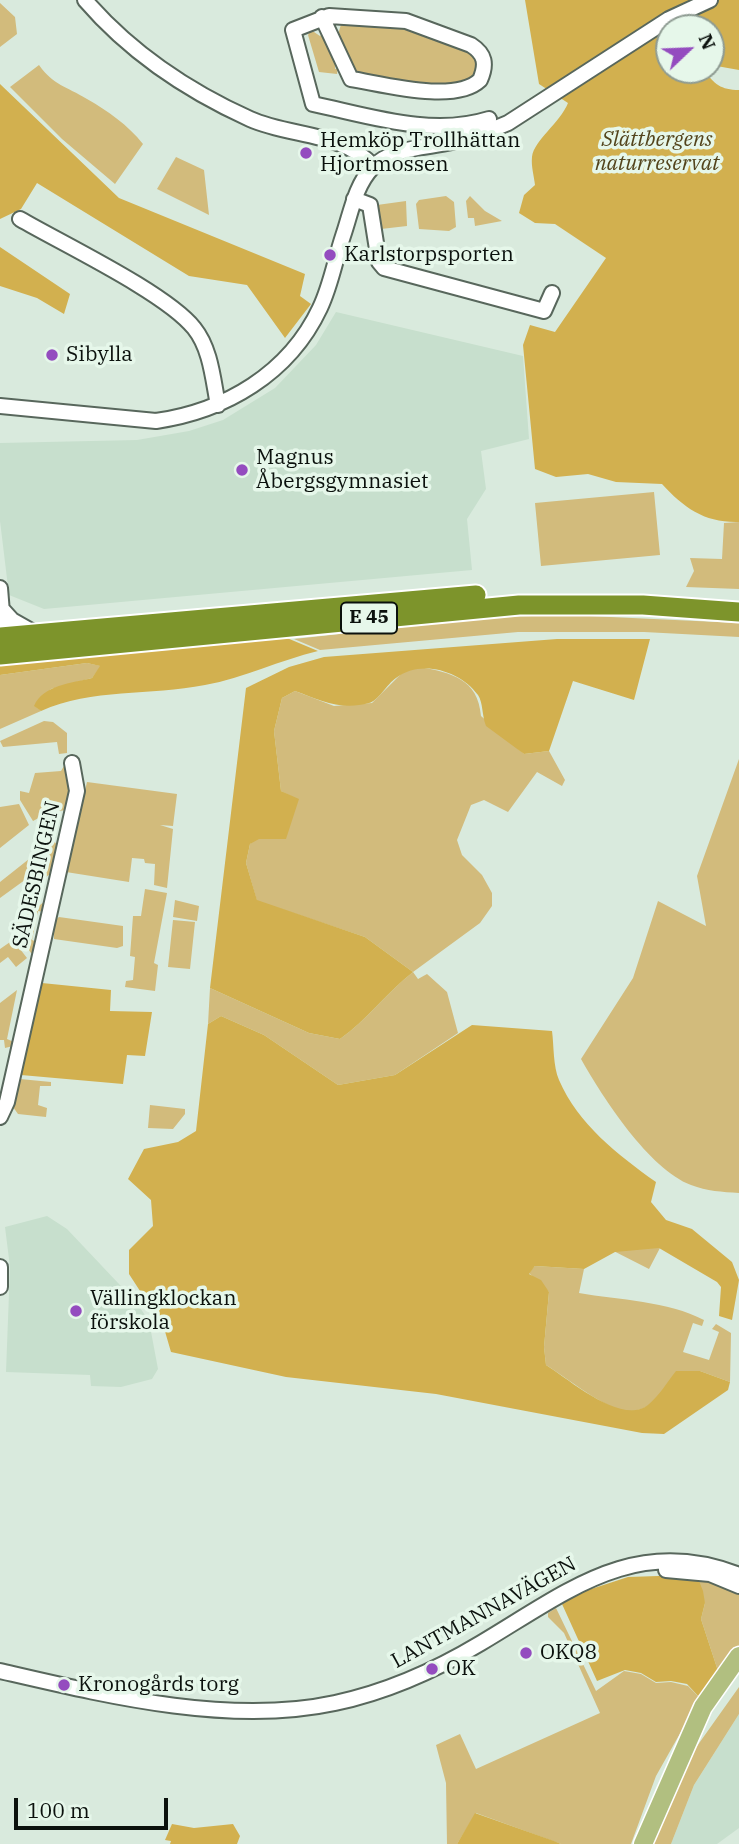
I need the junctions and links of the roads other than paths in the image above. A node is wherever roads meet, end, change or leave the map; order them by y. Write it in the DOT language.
graph roads {
  1 [pos="85,0"];
  2 [pos="710,0"];
  3 [pos="321,17"];
  4 [pos="489,119"];
  5 [pos="373,166"];
  6 [pos="354,199"];
  7 [pos="20,219"];
  8 [pos="552,293"];
  9 [pos="218,405"];
  10 [pos="0,406"];
  11 [pos="0,588"];
  12 [pos="739,599"];
  13 [pos="2,609"];
  14 [pos="739,612"];
  15 [pos="35,633"];
  16 [pos="1,645"];
  17 [pos="72,763"];
  18 [pos="0,1116"];
  19 [pos="0,1266"];
  20 [pos="0,1287"];
  21 [pos="616,1570"];
  22 [pos="739,1575"];
  23 [pos="739,1586"];
  24 [pos="739,1656"];
  25 [pos="0,1671"];
  26 [pos="739,1677"];
  27 [pos="692,1733"];
  28 [pos="643,1844"];
  1 -- 5 [label="street"];
  2 -- 5 [label="street"];
  3 -- 3 [label="street"];
  3 -- 4 [label="street"];
  5 -- 6 [label="street"];
  6 -- 8 [label="street"];
  6 -- 9 [label="street"];
  7 -- 9 [label="street"];
  9 -- 10 [label="street"];
  11 -- 13 [label="street"];
  12 -- 15 [label="highway, E 45"];
  13 -- 15 [label="street"];
  13 -- 16 [label="street"];
  14 -- 16 [label="highway, E 45"];
  15 -- 16 [label="highway, E 45"];
  17 -- 18 [label="street, SÄDESBINGEN"];
  19 -- 20 [label="street"];
  21 -- 22 [label="street, LANTMANNAVÄGEN"];
  21 -- 23 [label="street, LANTMANNAVÄGEN"];
  21 -- 25 [label="street, LANTMANNAVÄGEN"];
  24 -- 27 [label="main road"];
  26 -- 27 [label="main road"];
  27 -- 28 [label="main road"];
}
